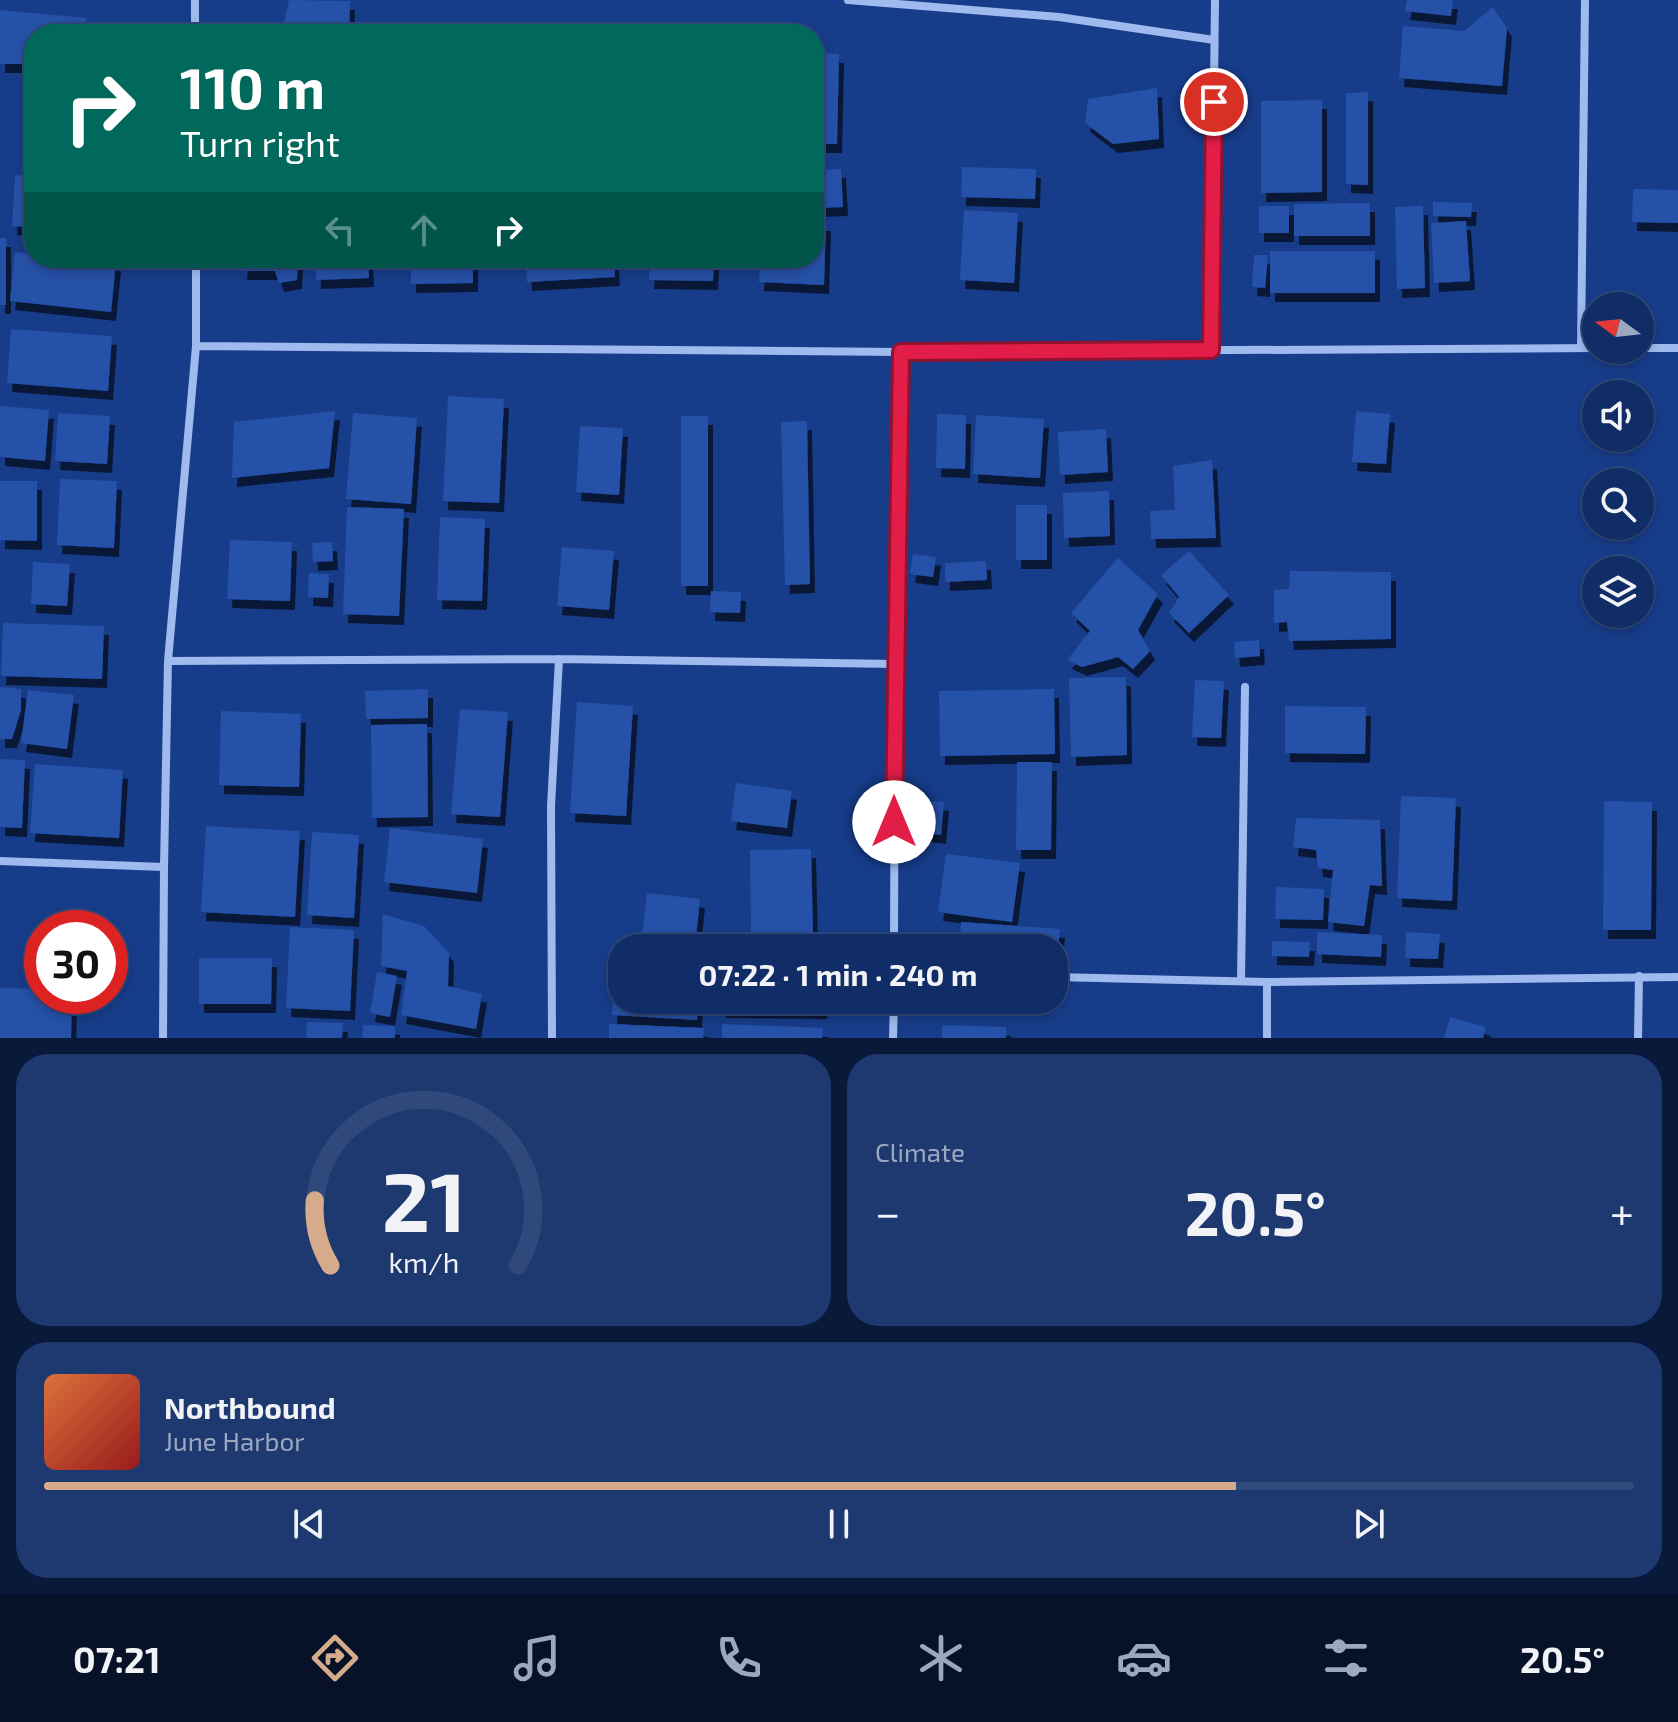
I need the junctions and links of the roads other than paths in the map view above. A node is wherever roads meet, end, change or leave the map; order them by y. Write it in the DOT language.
graph roads {
  1 [pos="195,0"];
  2 [pos="848,0"];
  3 [pos="1215,0"];
  4 [pos="1585,0"];
  5 [pos="195,24"];
  6 [pos="1214,40"];
  7 [pos="196,268"];
  8 [pos="196,346"];
  9 [pos="1581,348"];
  10 [pos="1654,348"];
  11 [pos="1678,348"];
  12 [pos="1211,350"];
  13 [pos="901,352"];
  14 [pos="559,659"];
  15 [pos="168,661"];
  16 [pos="895,664"];
  17 [pos="1245,687"];
  18 [pos="0,861"];
  19 [pos="164,867"];
  20 [pos="894,934"];
  21 [pos="1639,976"];
  22 [pos="1068,977"];
  23 [pos="1678,977"];
  24 [pos="1241,981"];
  25 [pos="1267,982"];
  26 [pos="894,1014"];
  27 [pos="163,1038"];
  28 [pos="552,1038"];
  29 [pos="893,1038"];
  30 [pos="1267,1038"];
  31 [pos="1638,1038"];
  1 -- 5 [label="street"];
  2 -- 6 [label="street"];
  3 -- 6 [label="street"];
  4 -- 9 [label="street"];
  6 -- 12 [label="street"];
  7 -- 8 [label="street"];
  8 -- 13 [label="street"];
  8 -- 15 [label="street"];
  9 -- 12 [label="street"];
  10 -- 11 [label="street"];
  12 -- 13 [label="street"];
  13 -- 16 [label="street"];
  14 -- 15 [label="street"];
  14 -- 16 [label="street"];
  14 -- 28 [label="street"];
  15 -- 19 [label="street"];
  16 -- 20 [label="street"];
  17 -- 24 [label="street"];
  18 -- 19 [label="street"];
  19 -- 27 [label="street"];
  21 -- 23 [label="street"];
  21 -- 25 [label="street"];
  21 -- 31 [label="street"];
  22 -- 24 [label="street"];
  24 -- 25 [label="street"];
  25 -- 30 [label="street"];
  26 -- 29 [label="street"];
}
